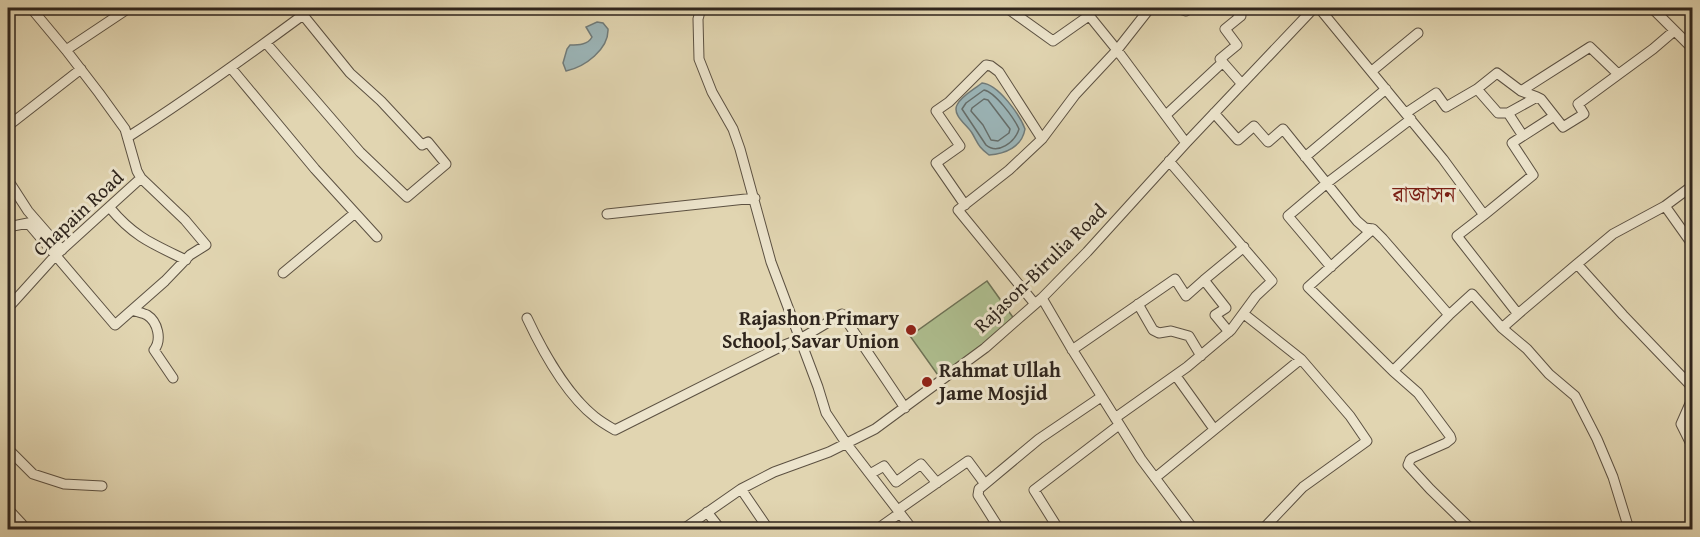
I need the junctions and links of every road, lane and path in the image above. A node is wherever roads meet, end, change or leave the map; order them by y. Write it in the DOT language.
graph roads {
  1 [pos="31,8"];
  2 [pos="129,8"];
  3 [pos="311,8"];
  4 [pos="701,8"];
  5 [pos="1007,8"];
  6 [pos="1150,8"];
  7 [pos="1177,8"];
  8 [pos="1190,8"];
  9 [pos="1233,8"];
  10 [pos="1314,8"];
  11 [pos="1319,8"];
  12 [pos="1652,8"];
  13 [pos="1087,11"];
  14 [pos="303,15"];
  15 [pos="1674,30"];
  16 [pos="1418,33"];
  17 [pos="266,43"];
  18 [pos="1692,48"];
  19 [pos="66,50"];
  20 [pos="1118,50"];
  21 [pos="1223,62"];
  22 [pos="231,68"];
  23 [pos="81,69"];
  24 [pos="1372,70"];
  25 [pos="1618,75"];
  26 [pos="1241,83"];
  27 [pos="1386,89"];
  28 [pos="1477,89"];
  29 [pos="1521,91"];
  30 [pos="1537,97"];
  31 [pos="1214,113"];
  32 [pos="1508,113"];
  33 [pos="1166,115"];
  34 [pos="1408,116"];
  35 [pos="1554,116"];
  36 [pos="8,126"];
  37 [pos="1523,136"];
  38 [pos="128,137"];
  39 [pos="1042,139"];
  40 [pos="1186,143"];
  41 [pos="1305,157"];
  42 [pos="1169,161"];
  43 [pos="141,178"];
  44 [pos="8,180"];
  45 [pos="1327,183"];
  46 [pos="1692,186"];
  47 [pos="754,198"];
  48 [pos="965,205"];
  49 [pos="1665,206"];
  50 [pos="110,208"];
  51 [pos="355,213"];
  52 [pos="607,214"];
  53 [pos="1484,215"];
  54 [pos="8,228"];
  55 [pos="1373,229"];
  56 [pos="377,237"];
  57 [pos="1692,244"];
  58 [pos="1244,247"];
  59 [pos="58,253"];
  60 [pos="186,260"];
  61 [pos="1576,264"];
  62 [pos="1331,267"];
  63 [pos="283,273"];
  64 [pos="1204,280"];
  65 [pos="1038,301"];
  66 [pos="1138,304"];
  67 [pos="8,308"];
  68 [pos="132,310"];
  69 [pos="1244,314"];
  70 [pos="1518,314"];
  71 [pos="1449,315"];
  72 [pos="526,318"];
  73 [pos="1502,328"];
  74 [pos="1229,332"];
  75 [pos="800,339"];
  76 [pos="1072,350"];
  77 [pos="1201,356"];
  78 [pos="1301,359"];
  79 [pos="1393,371"];
  80 [pos="1176,376"];
  81 [pos="173,378"];
  82 [pos="1692,387"];
  83 [pos="1101,397"];
  84 [pos="1692,399"];
  85 [pos="905,408"];
  86 [pos="1117,422"];
  87 [pos="1214,429"];
  88 [pos="846,443"];
  89 [pos="1692,446"];
  90 [pos="8,449"];
  91 [pos="870,474"];
  92 [pos="1155,477"];
  93 [pos="937,483"];
  94 [pos="985,484"];
  95 [pos="102,486"];
  96 [pos="741,489"];
  97 [pos="8,509"];
  98 [pos="707,512"];
  99 [pos="899,512"];
  100 [pos="22,524"];
  101 [pos="1629,529"];
  102 [pos="682,530"];
  103 [pos="720,530"];
  104 [pos="768,530"];
  105 [pos="876,530"];
  106 [pos="913,530"];
  107 [pos="992,530"];
  108 [pos="1059,530"];
  109 [pos="1194,530"];
  110 [pos="1262,530"];
  111 [pos="1472,530"];
  1 -- 19 [label="street, Chapain Road"];
  2 -- 19 [label="street"];
  3 -- 14 [label="street"];
  4 -- 47 [label="street"];
  5 -- 13 [label="street"];
  6 -- 20 [label="street"];
  7 -- 8 [label="street"];
  9 -- 21 [label="street"];
  10 -- 26 [label="street, Rajason-Birulia Road"];
  11 -- 24 [label="street"];
  12 -- 15 [label="street"];
  13 -- 20 [label="street"];
  14 -- 17 [label="street"];
  14 -- 17 [label="street"];
  15 -- 18 [label="street"];
  15 -- 25 [label="street"];
  16 -- 24 [label="street"];
  17 -- 22 [label="street"];
  19 -- 23 [label="street, Chapain Road"];
  20 -- 33 [label="street"];
  20 -- 39 [label="street"];
  21 -- 26 [label="street"];
  21 -- 33 [label="street"];
  22 -- 38 [label="street"];
  22 -- 51 [label="street"];
  23 -- 36 [label="street"];
  23 -- 38 [label="street, Chapain Road"];
  24 -- 27 [label="street"];
  25 -- 29 [label="street"];
  25 -- 35 [label="street"];
  26 -- 31 [label="street, Rajason-Birulia Road"];
  27 -- 34 [label="street"];
  27 -- 41 [label="street"];
  28 -- 29 [label="street"];
  28 -- 32 [label="street"];
  28 -- 34 [label="street"];
  29 -- 30 [label="street"];
  30 -- 32 [label="street"];
  30 -- 35 [label="street"];
  31 -- 40 [label="street, Rajason-Birulia Road"];
  31 -- 41 [label="street"];
  32 -- 37 [label="street"];
  33 -- 40 [label="street"];
  34 -- 45 [label="street"];
  34 -- 53 [label="street"];
  35 -- 37 [label="street"];
  37 -- 53 [label="street"];
  38 -- 43 [label="street, Chapain Road"];
  39 -- 48 [label="street"];
  39 -- 48 [label="street"];
  40 -- 42 [label="street, Rajason-Birulia Road"];
  41 -- 45 [label="street"];
  42 -- 58 [label="street"];
  42 -- 65 [label="street, Rajason-Birulia Road"];
  43 -- 50 [label="street, Chapain Road"];
  43 -- 60 [label="street"];
  44 -- 59 [label="street"];
  45 -- 55 [label="street"];
  45 -- 62 [label="street"];
  46 -- 49 [label="street"];
  47 -- 52 [label="street"];
  47 -- 75 [label="street"];
  48 -- 65 [label="street"];
  49 -- 57 [label="street"];
  49 -- 61 [label="street"];
  50 -- 59 [label="street, Chapain Road"];
  50 -- 60 [label="street"];
  51 -- 56 [label="street"];
  51 -- 63 [label="street"];
  53 -- 70 [label="street"];
  54 -- 59 [label="street"];
  55 -- 62 [label="street"];
  55 -- 71 [label="street"];
  58 -- 64 [label="street"];
  58 -- 69 [label="street"];
  59 -- 67 [label="street, Chapain Road"];
  59 -- 68 [label="street"];
  60 -- 68 [label="street"];
  61 -- 70 [label="street"];
  61 -- 82 [label="street"];
  62 -- 79 [label="street"];
  64 -- 66 [label="street"];
  64 -- 74 [label="street"];
  65 -- 76 [label="street"];
  65 -- 85 [label="street, Rajason-Birulia Road"];
  66 -- 76 [label="street"];
  66 -- 77 [label="street"];
  68 -- 81 [label="street"];
  69 -- 74 [label="street"];
  69 -- 78 [label="street"];
  70 -- 73 [label="street"];
  71 -- 73 [label="street"];
  71 -- 79 [label="street"];
  72 -- 75 [label="street"];
  73 -- 101 [label="street"];
  74 -- 77 [label="street"];
  75 -- 85 [label="street"];
  75 -- 88 [label="street"];
  76 -- 83 [label="street"];
  77 -- 80 [label="street"];
  78 -- 87 [label="street"];
  78 -- 110 [label="street"];
  79 -- 111 [label="street"];
  80 -- 86 [label="street"];
  80 -- 87 [label="street"];
  83 -- 86 [label="street"];
  83 -- 94 [label="street"];
  84 -- 89 [label="street"];
  85 -- 88 [label="street, Rajason-Birulia Road"];
  86 -- 92 [label="street"];
  86 -- 108 [label="street"];
  87 -- 92 [label="street"];
  88 -- 91 [label="street"];
  88 -- 96 [label="street, Rajason-Birulia Road"];
  90 -- 95 [label="street"];
  91 -- 93 [label="street"];
  91 -- 99 [label="street"];
  92 -- 109 [label="street"];
  93 -- 94 [label="street"];
  93 -- 99 [label="street"];
  94 -- 107 [label="street"];
  96 -- 98 [label="street, Rajason-Birulia Road"];
  96 -- 104 [label="street"];
  97 -- 100 [label="street"];
  98 -- 102 [label="street, Rajason-Birulia Road"];
  98 -- 103 [label="street"];
  99 -- 105 [label="street"];
  99 -- 106 [label="street"];
}
